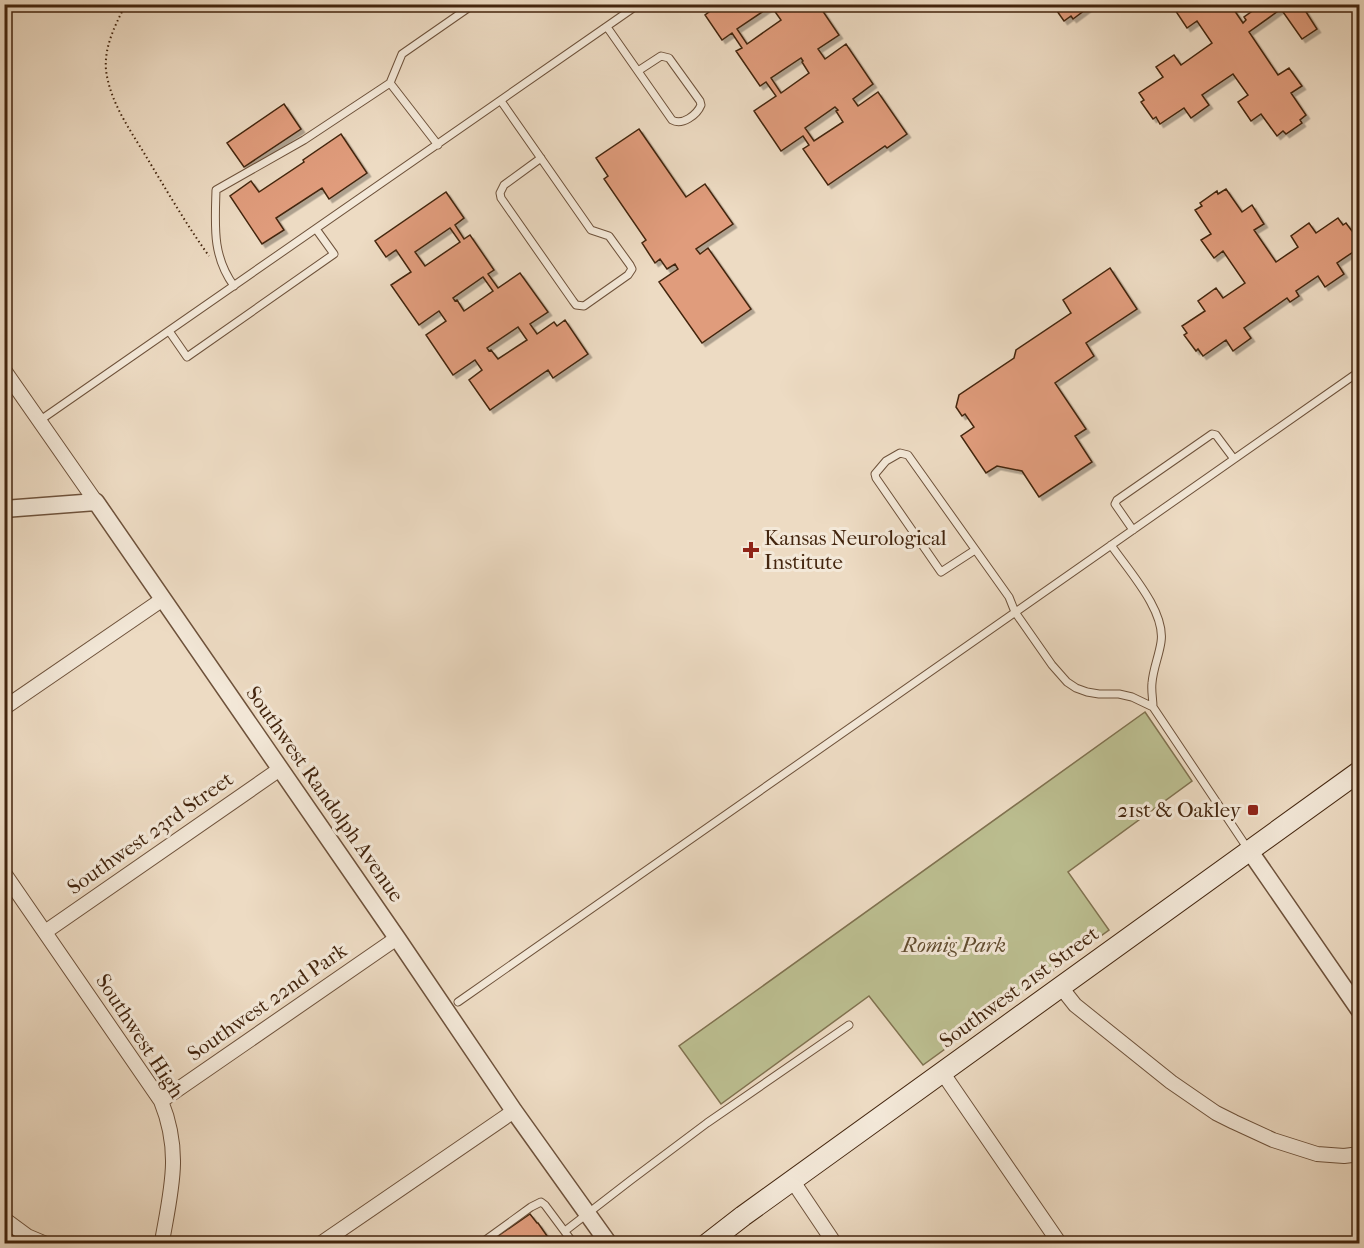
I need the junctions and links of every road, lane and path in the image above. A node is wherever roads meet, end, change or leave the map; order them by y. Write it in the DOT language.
graph roads {
  1 [pos="126,4"];
  2 [pos="474,4"];
  3 [pos="639,4"];
  4 [pos="607,27"];
  5 [pos="638,71"];
  6 [pos="390,83"];
  7 [pos="501,101"];
  8 [pos="438,145"];
  9 [pos="541,158"];
  10 [pos="316,229"];
  11 [pos="212,260"];
  12 [pos="234,286"];
  13 [pos="169,331"];
  14 [pos="4,370"];
  15 [pos="1359,371"];
  16 [pos="39,421"];
  17 [pos="1234,459"];
  18 [pos="96,502"];
  19 [pos="4,509"];
  20 [pos="1132,530"];
  21 [pos="1111,545"];
  22 [pos="975,550"];
  23 [pos="162,599"];
  24 [pos="1015,612"];
  25 [pos="1153,707"];
  26 [pos="4,708"];
  27 [pos="280,769"];
  28 [pos="1359,771"];
  29 [pos="1249,850"];
  30 [pos="4,873"];
  31 [pos="45,932"];
  32 [pos="397,938"];
  33 [pos="1060,986"];
  34 [pos="458,1002"];
  35 [pos="1359,1011"];
  36 [pos="849,1025"];
  37 [pos="942,1072"];
  38 [pos="161,1101"];
  39 [pos="514,1111"];
  40 [pos="1359,1154"];
  41 [pos="792,1180"];
  42 [pos="588,1214"];
  43 [pos="4,1220"];
  44 [pos="564,1231"];
  45 [pos="46,1244"];
  46 [pos="163,1244"];
  47 [pos="320,1244"];
  48 [pos="480,1244"];
  49 [pos="574,1244"];
  50 [pos="609,1244"];
  51 [pos="707,1244"];
  52 [pos="835,1244"];
  53 [pos="1060,1244"];
  1 -- 11 [label="path"];
  2 -- 6 [label="lane"];
  3 -- 4 [label="lane"];
  4 -- 5 [label="lane"];
  4 -- 7 [label="lane"];
  5 -- 5 [label="lane"];
  6 -- 8 [label="lane"];
  6 -- 12 [label="lane"];
  7 -- 8 [label="lane"];
  7 -- 9 [label="lane"];
  8 -- 10 [label="lane"];
  9 -- 9 [label="lane"];
  10 -- 12 [label="lane"];
  10 -- 13 [label="lane"];
  12 -- 13 [label="lane"];
  13 -- 16 [label="lane"];
  14 -- 16 [label="street, Southwest Randolph Avenue"];
  15 -- 17 [label="lane"];
  16 -- 18 [label="street, Southwest Randolph Avenue"];
  17 -- 20 [label="lane"];
  17 -- 20 [label="lane"];
  18 -- 19 [label="street"];
  18 -- 23 [label="street, Southwest Randolph Avenue"];
  20 -- 21 [label="lane"];
  21 -- 24 [label="lane"];
  21 -- 25 [label="lane"];
  22 -- 22 [label="lane"];
  22 -- 24 [label="lane"];
  23 -- 26 [label="street"];
  23 -- 27 [label="street, Southwest Randolph Avenue"];
  24 -- 25 [label="lane"];
  24 -- 34 [label="lane"];
  25 -- 29 [label="lane"];
  27 -- 31 [label="street, Southwest 23rd Street"];
  27 -- 32 [label="street, Southwest Randolph Avenue"];
  28 -- 29 [label="main road, Southwest 21st Street"];
  29 -- 33 [label="main road, Southwest 21st Street"];
  29 -- 35 [label="street"];
  30 -- 31 [label="street, Southwest High"];
  31 -- 38 [label="street, Southwest High"];
  32 -- 38 [label="street, Southwest 22nd Park"];
  32 -- 39 [label="street, Southwest Randolph Avenue"];
  33 -- 37 [label="main road, Southwest 21st Street"];
  33 -- 40 [label="street"];
  36 -- 42 [label="lane"];
  37 -- 41 [label="main road, Southwest 21st Street"];
  37 -- 53 [label="street"];
  38 -- 46 [label="street, Southwest High"];
  39 -- 42 [label="street, Southwest Randolph Avenue"];
  39 -- 47 [label="street"];
  41 -- 51 [label="main road, Southwest 21st Street"];
  41 -- 52 [label="street"];
  42 -- 44 [label="lane"];
  42 -- 50 [label="street, Southwest Randolph Avenue"];
  43 -- 45 [label="street"];
  44 -- 48 [label="lane"];
  44 -- 49 [label="lane"];
}
